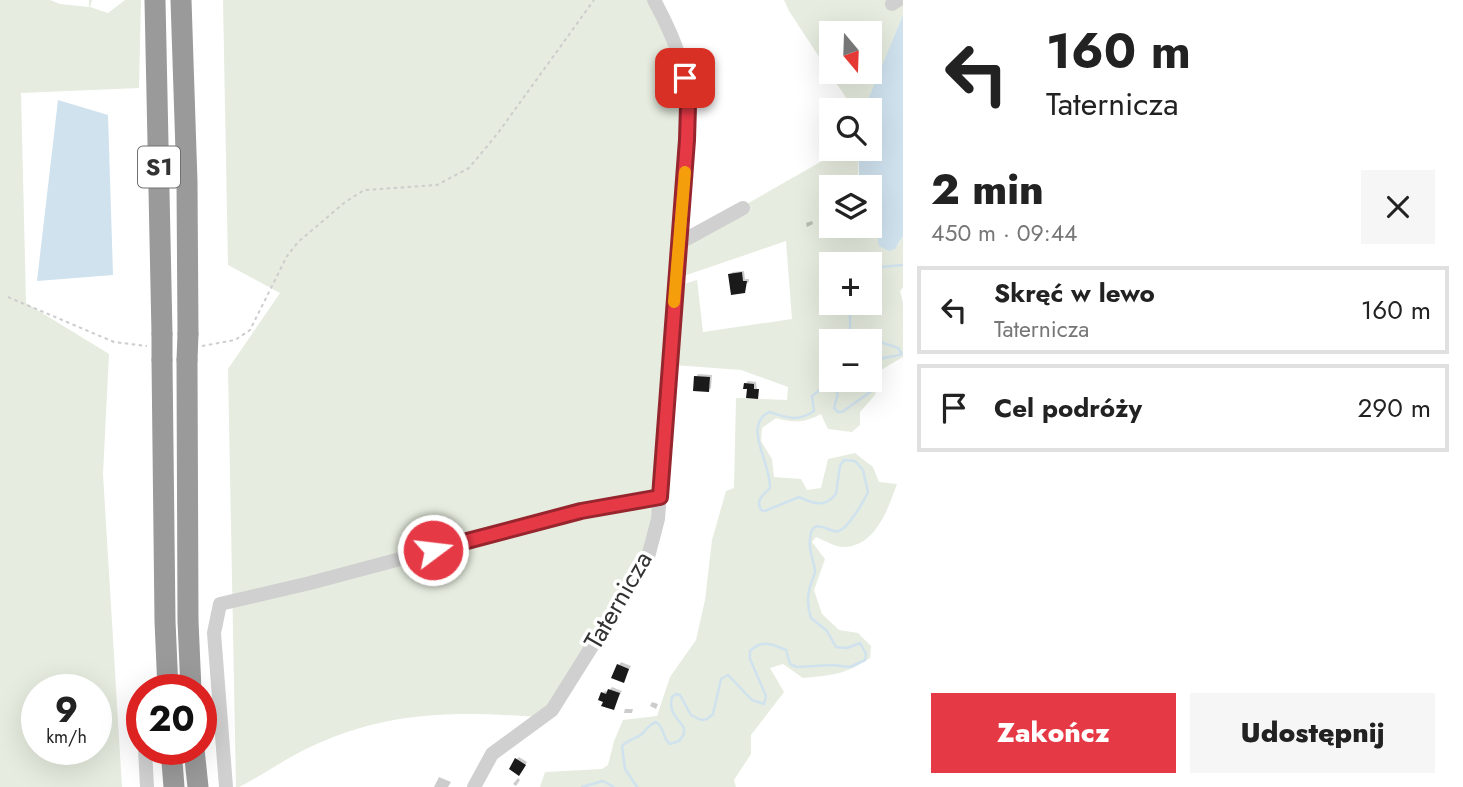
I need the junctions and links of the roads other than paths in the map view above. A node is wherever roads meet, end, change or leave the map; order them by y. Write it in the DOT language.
graph roads {
  1 [pos="155,0"];
  2 [pos="181,0"];
  3 [pos="654,0"];
  4 [pos="743,208"];
  5 [pos="679,243"];
  6 [pos="660,497"];
  7 [pos="167,674"];
  8 [pos="190,674"];
  9 [pos="146,765"];
  10 [pos="172,765"];
  11 [pos="196,765"];
  12 [pos="147,787"];
  13 [pos="174,787"];
  14 [pos="198,787"];
  15 [pos="226,787"];
  16 [pos="474,787"];
  1 -- 7 [label="highway, S1, bridge"];
  2 -- 8 [label="highway, S1, bridge"];
  3 -- 5 [label="street, Taternicza"];
  4 -- 5 [label="street"];
  5 -- 6 [label="street, Taternicza"];
  6 -- 15 [label="street"];
  6 -- 16 [label="street, Taternicza"];
  9 -- 12 [label="street"];
  10 -- 13 [label="highway"];
  11 -- 14 [label="highway"];
}
